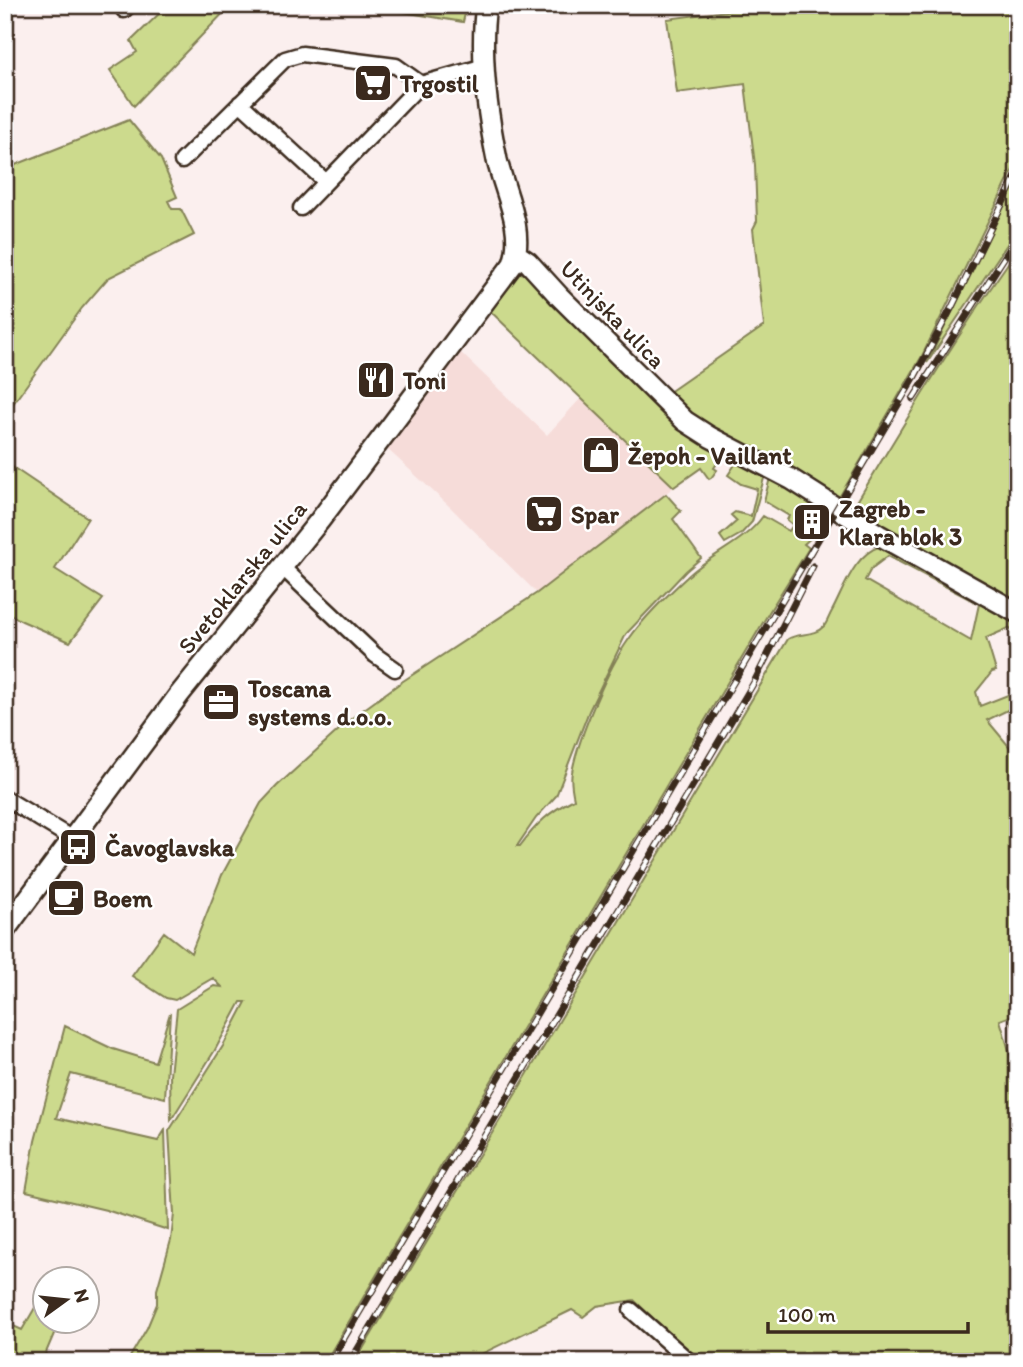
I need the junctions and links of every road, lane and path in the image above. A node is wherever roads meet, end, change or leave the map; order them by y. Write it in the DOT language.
graph roads {
  1 [pos="485,5"];
  2 [pos="485,66"];
  3 [pos="421,84"];
  4 [pos="240,103"];
  5 [pos="182,160"];
  6 [pos="326,182"];
  7 [pos="301,208"];
  8 [pos="516,254"];
  9 [pos="282,567"];
  10 [pos="1018,612"];
  11 [pos="395,668"];
  12 [pos="5,798"];
  13 [pos="71,838"];
  14 [pos="5,930"];
  15 [pos="631,1310"];
  16 [pos="681,1360"];
  1 -- 2 [label="street"];
  2 -- 3 [label="street"];
  2 -- 8 [label="street"];
  3 -- 4 [label="street"];
  3 -- 6 [label="street"];
  4 -- 5 [label="street"];
  4 -- 6 [label="street"];
  6 -- 7 [label="street"];
  8 -- 9 [label="street, Svetoklarska ulica"];
  8 -- 10 [label="street, Utinjska ulica"];
  9 -- 11 [label="street"];
  9 -- 13 [label="street, Svetoklarska ulica"];
  12 -- 13 [label="street"];
  13 -- 14 [label="street, Svetoklarska ulica"];
  15 -- 16 [label="street"];
}
